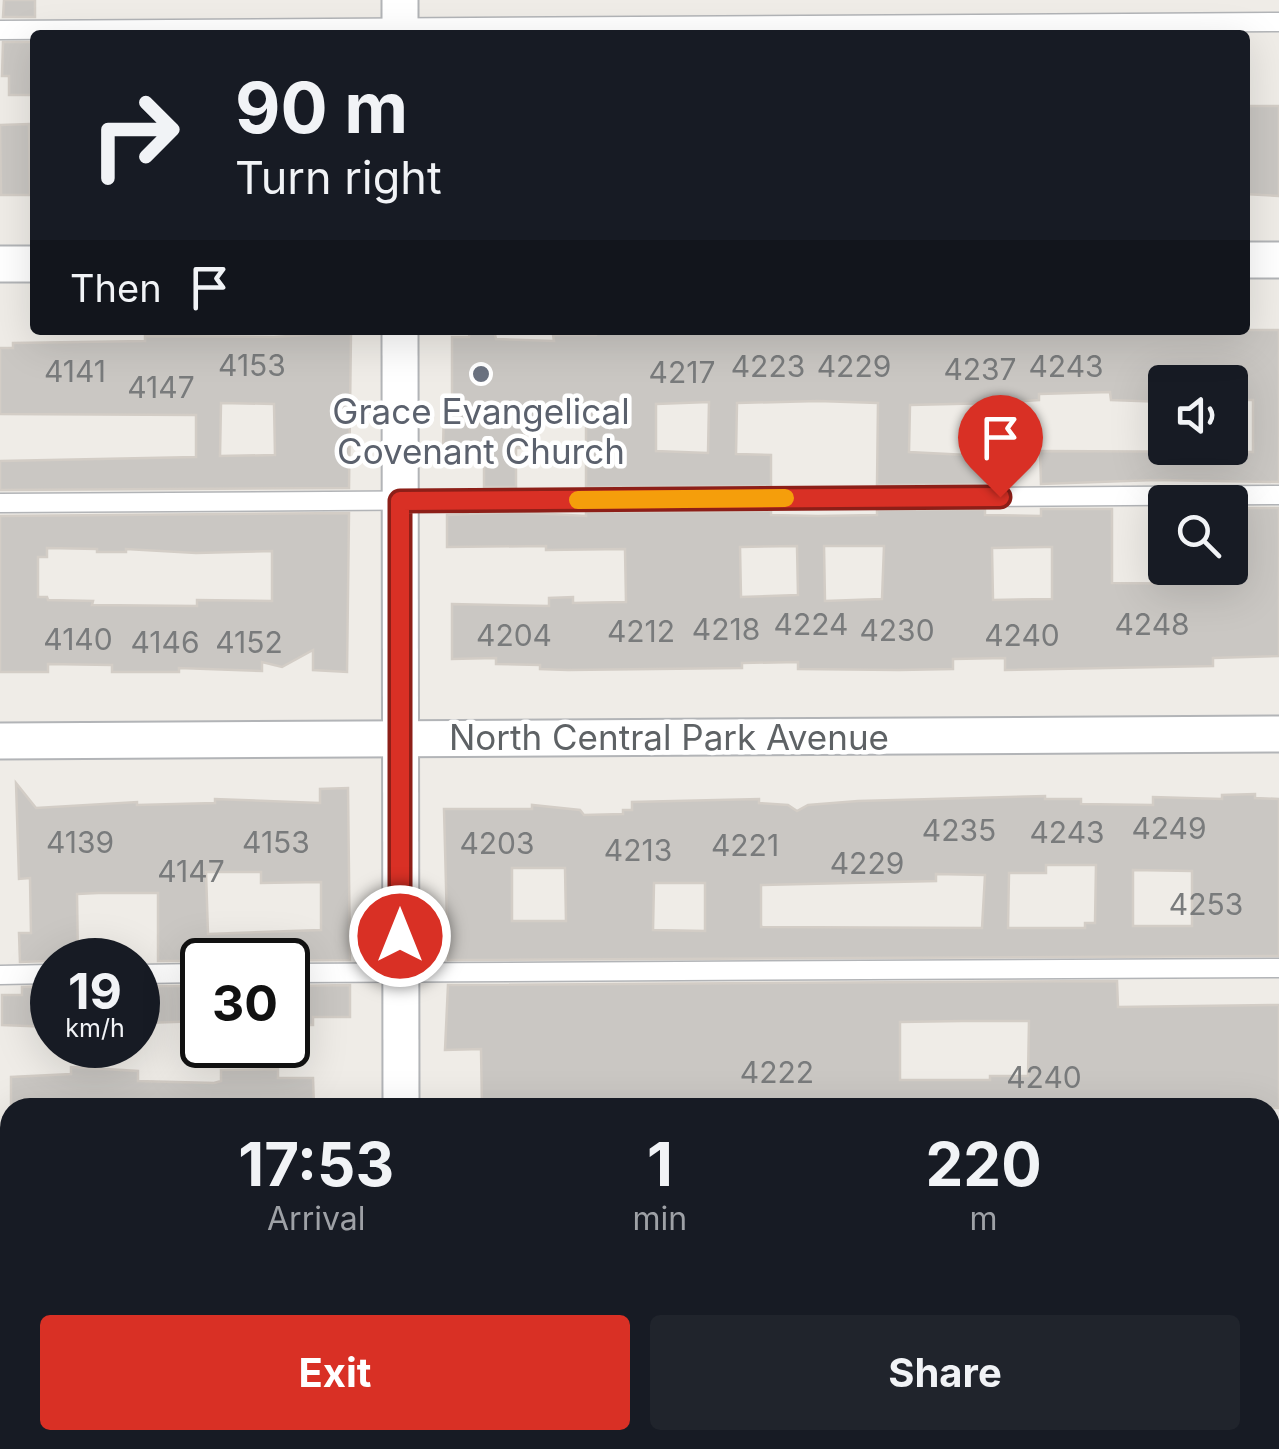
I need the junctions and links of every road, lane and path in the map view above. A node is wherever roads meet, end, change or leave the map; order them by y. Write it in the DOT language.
graph roads {
  1 [pos="400,21"];
  2 [pos="1279,22"];
  3 [pos="0,30"];
  4 [pos="1250,260"];
  5 [pos="1279,260"];
  6 [pos="0,264"];
  7 [pos="30,264"];
  8 [pos="400,335"];
  9 [pos="1279,495"];
  10 [pos="400,501"];
  11 [pos="0,503"];
  12 [pos="1279,734"];
  13 [pos="400,738"];
  14 [pos="0,741"];
  15 [pos="1279,968"];
  16 [pos="400,972"];
  17 [pos="310,973"];
  18 [pos="30,974"];
  19 [pos="0,975"];
  20 [pos="401,1098"];
  1 -- 2 [label="lane"];
  1 -- 3 [label="lane"];
  4 -- 5 [label="street"];
  6 -- 7 [label="street"];
  8 -- 10 [label="street"];
  9 -- 10 [label="lane"];
  10 -- 11 [label="lane"];
  10 -- 13 [label="street"];
  12 -- 13 [label="street, North Central Park Avenue"];
  13 -- 14 [label="street, North Central Park Avenue"];
  13 -- 16 [label="street"];
  15 -- 16 [label="lane"];
  16 -- 17 [label="lane"];
  16 -- 20 [label="street"];
  18 -- 19 [label="lane"];
}
